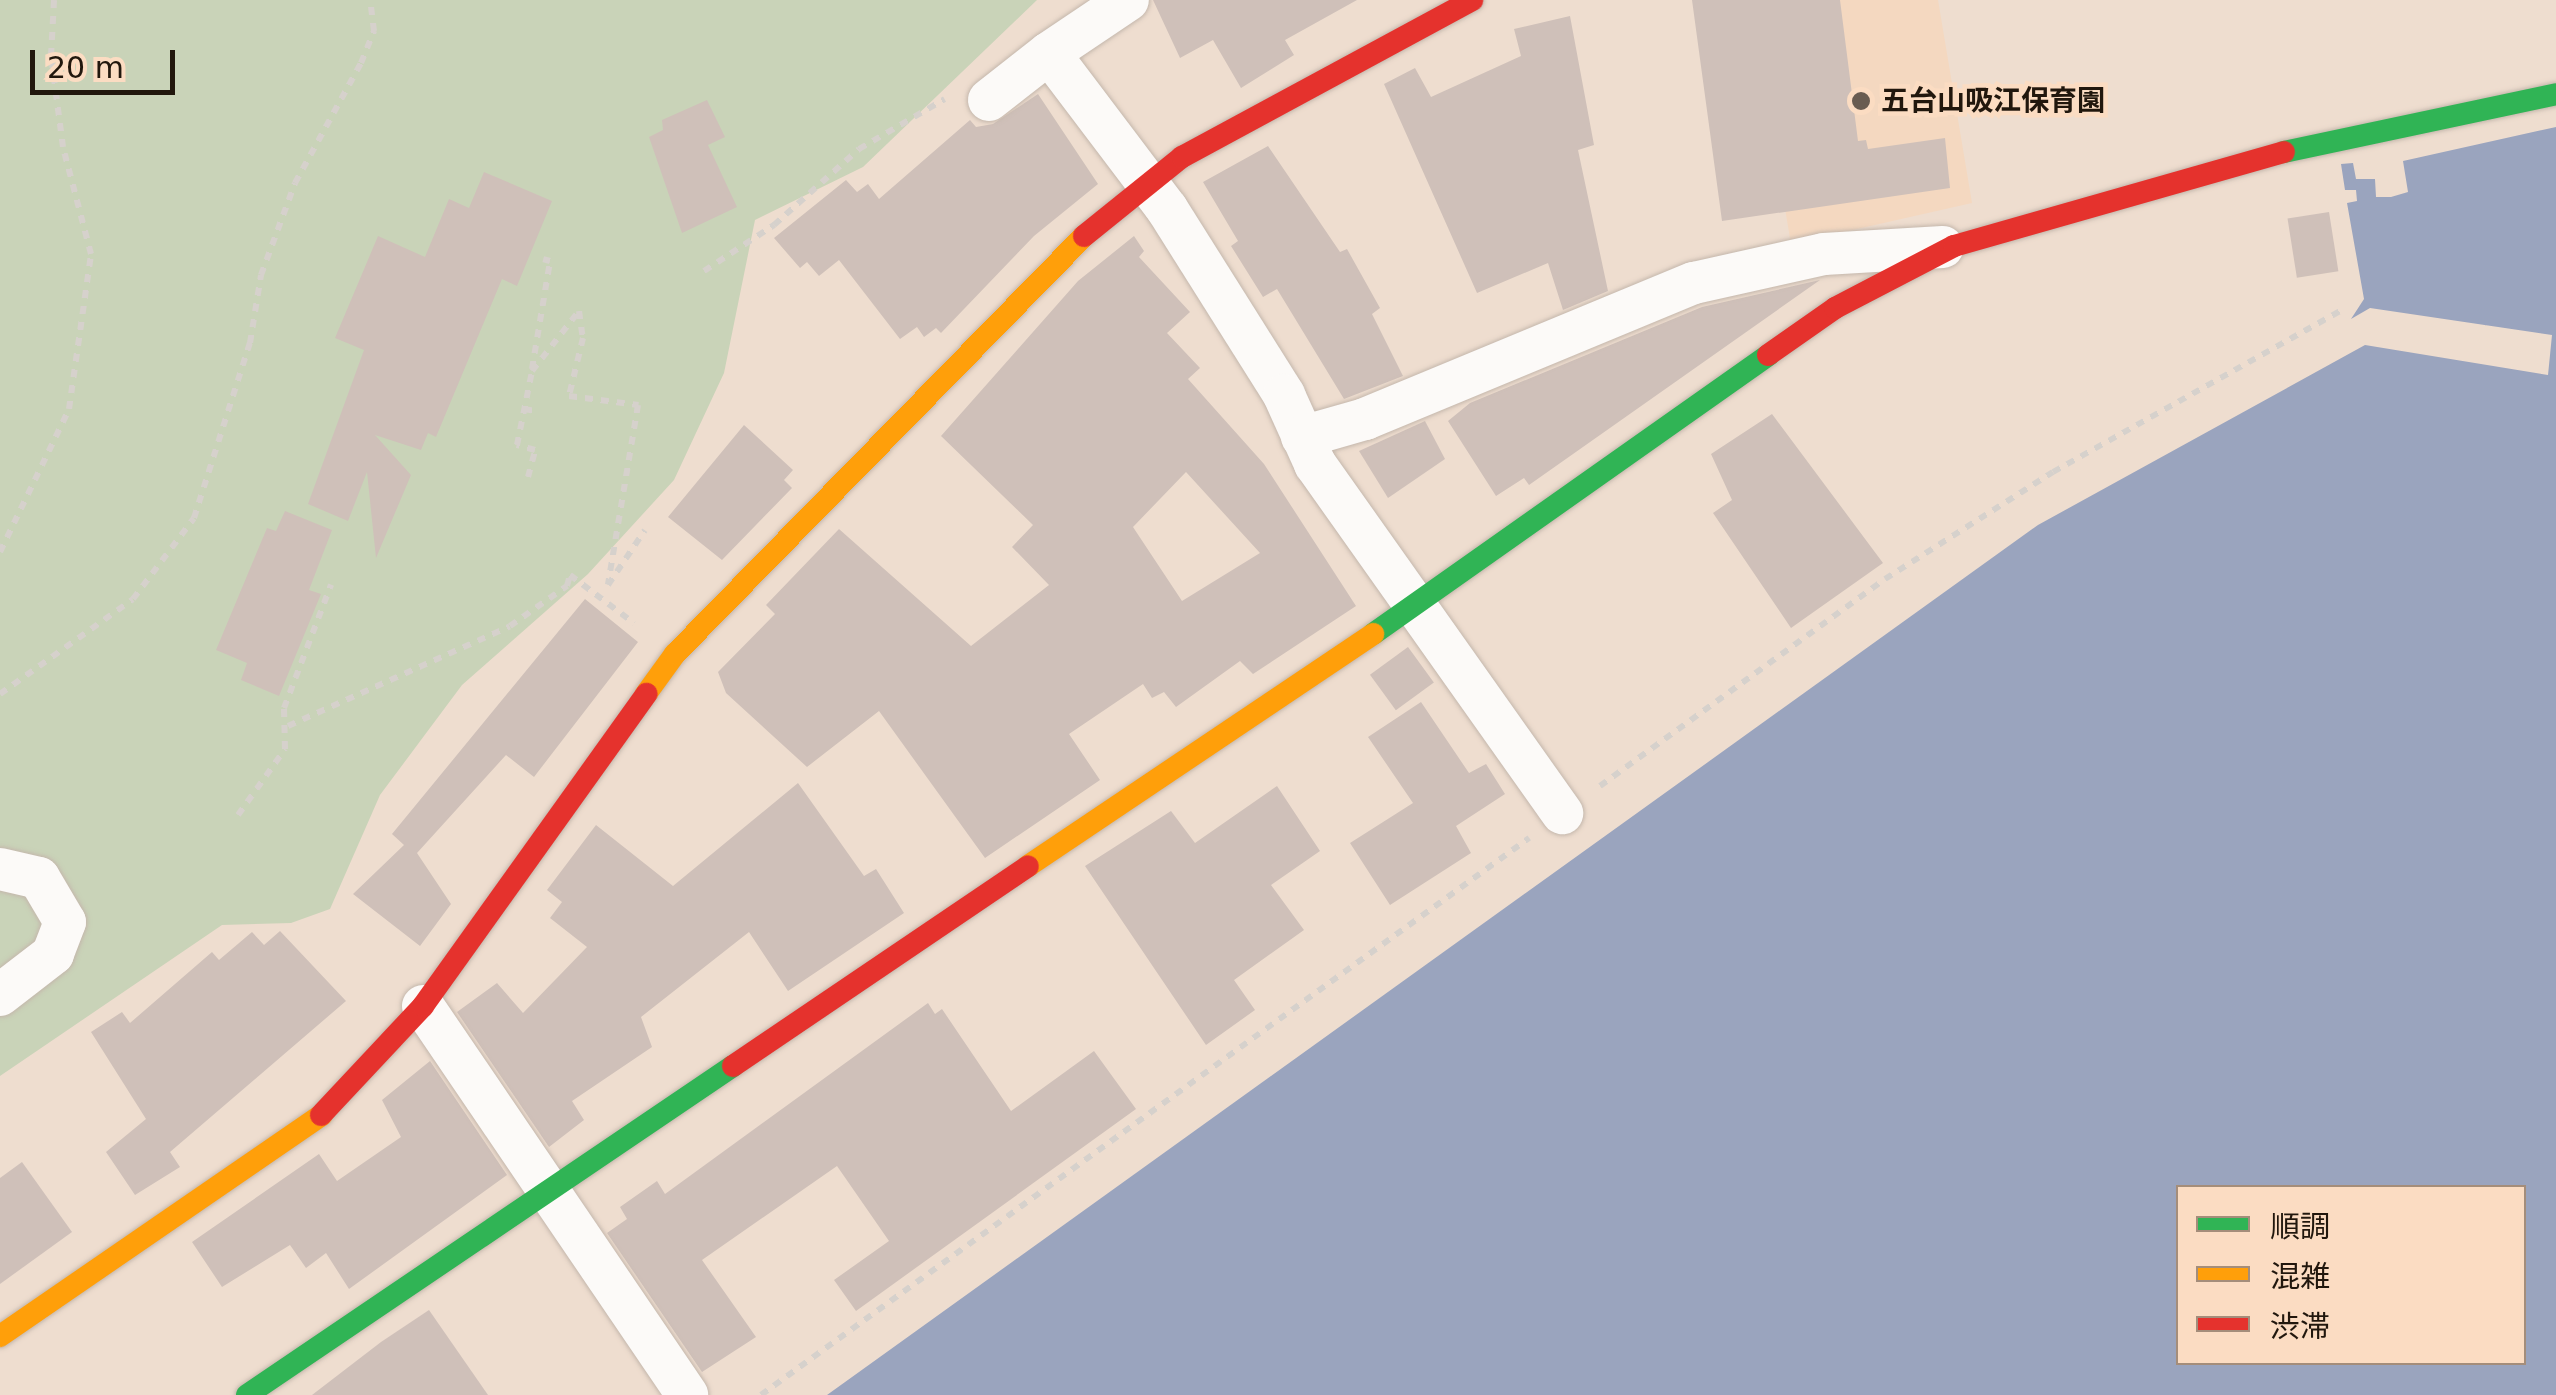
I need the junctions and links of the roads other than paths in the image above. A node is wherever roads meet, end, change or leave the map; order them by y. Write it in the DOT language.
graph roads {
  1 [pos="1128,0"];
  2 [pos="1472,0"];
  3 [pos="1049,53"];
  4 [pos="976,93"];
  5 [pos="2556,94"];
  6 [pos="1147,182"];
  7 [pos="1954,246"];
  8 [pos="1302,437"];
  9 [pos="1414,605"];
  10 [pos="1562,813"];
  11 [pos="0,869"];
  12 [pos="0,994"];
  13 [pos="423,1006"];
  14 [pos="548,1190"];
  15 [pos="0,1336"];
  16 [pos="247,1395"];
  17 [pos="687,1395"];
  1 -- 3 [label="street"];
  2 -- 6 [label="street"];
  3 -- 4 [label="street"];
  3 -- 6 [label="street"];
  5 -- 7 [label="street"];
  6 -- 8 [label="street"];
  6 -- 13 [label="street"];
  7 -- 8 [label="street"];
  7 -- 9 [label="street"];
  8 -- 9 [label="street"];
  9 -- 10 [label="street"];
  9 -- 14 [label="street"];
  11 -- 12 [label="street"];
  13 -- 14 [label="street"];
  13 -- 15 [label="street"];
  14 -- 16 [label="street"];
  14 -- 17 [label="street"];
}
